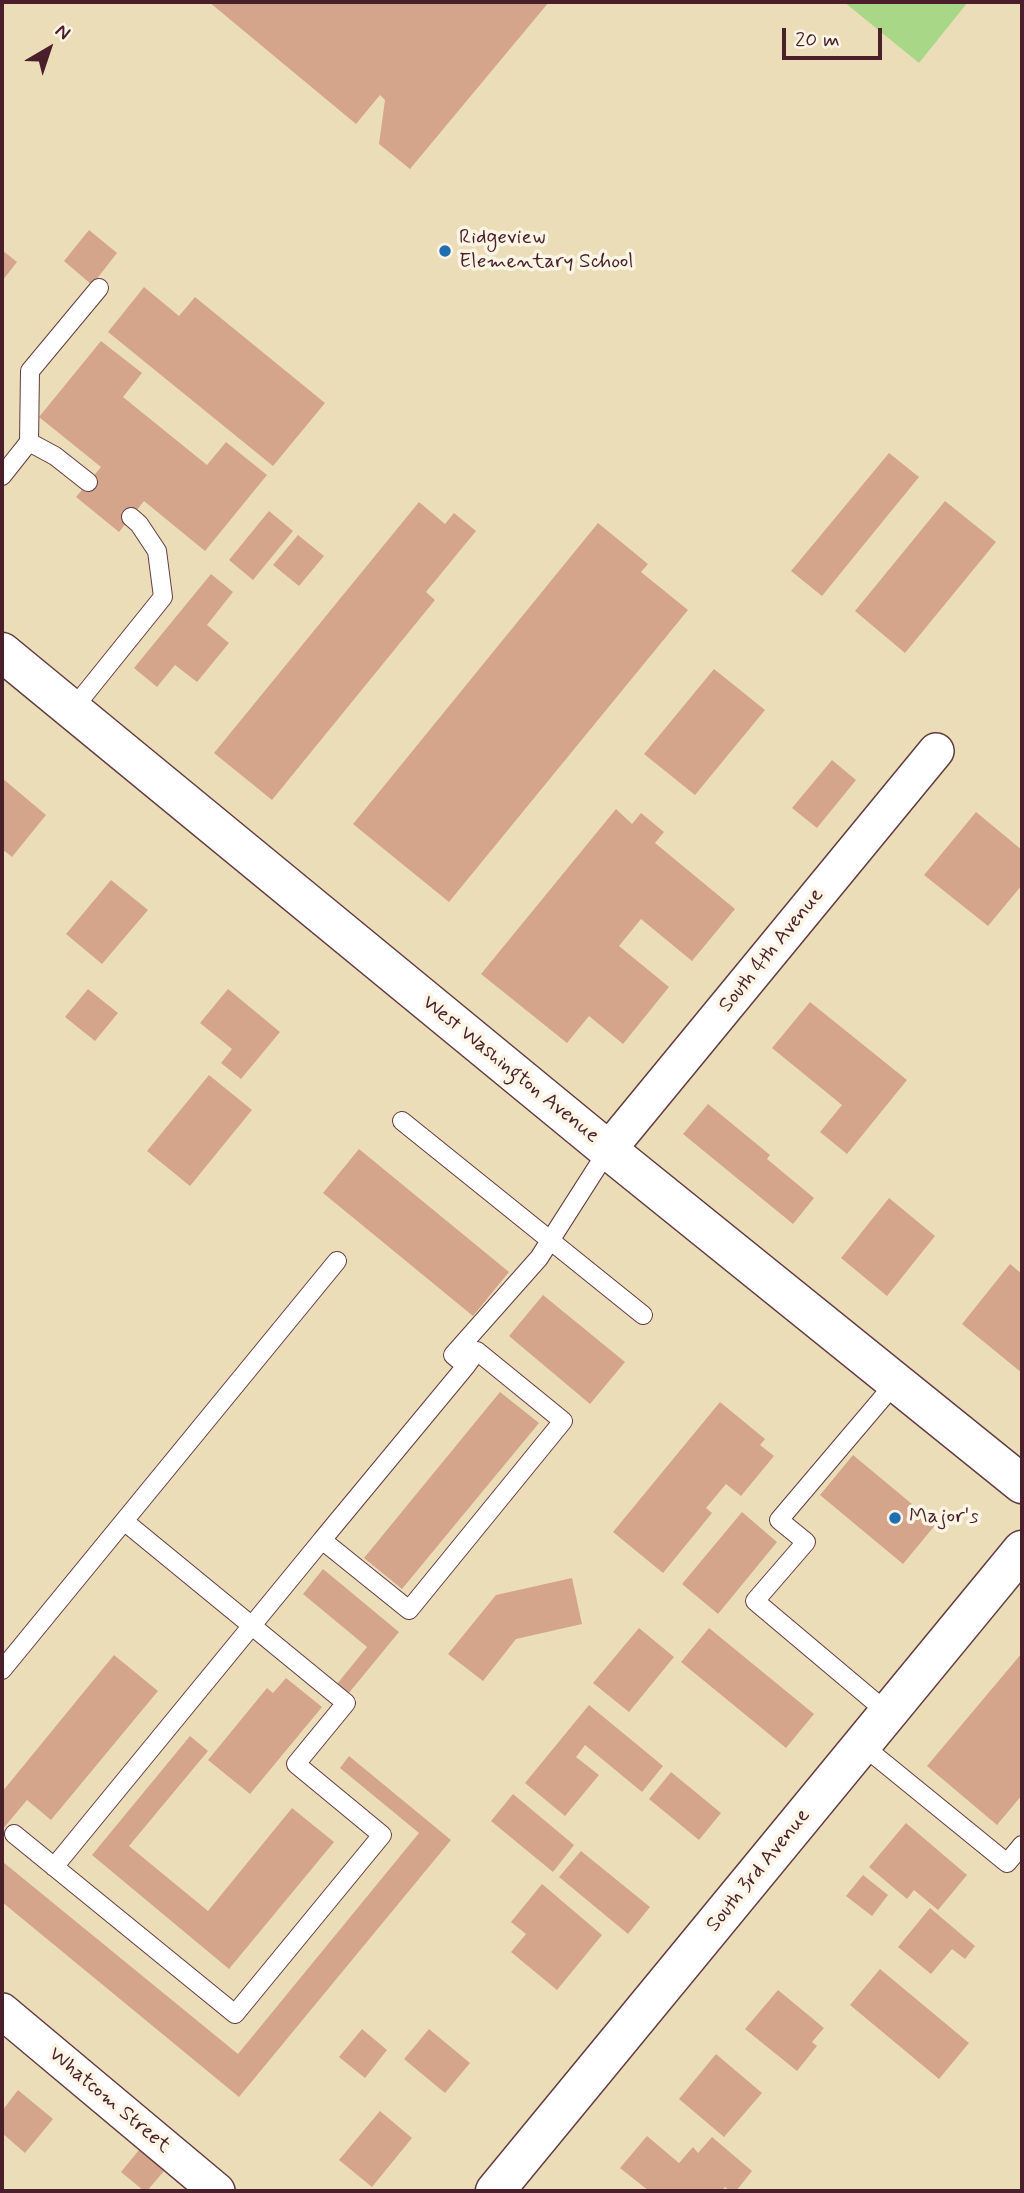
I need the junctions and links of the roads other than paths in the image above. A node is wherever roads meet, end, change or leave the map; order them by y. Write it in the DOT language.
graph roads {
  1 [pos="99,288"];
  2 [pos="29,442"];
  3 [pos="2,476"];
  4 [pos="88,482"];
  5 [pos="131,517"];
  6 [pos="2,652"];
  7 [pos="72,710"];
  8 [pos="936,751"];
  9 [pos="402,1121"];
  10 [pos="608,1150"];
  11 [pos="550,1240"];
  12 [pos="337,1261"];
  13 [pos="643,1315"];
  14 [pos="466,1366"];
  15 [pos="896,1382"];
  16 [pos="1022,1484"];
  17 [pos="124,1521"];
  18 [pos="323,1540"];
  19 [pos="1022,1550"];
  20 [pos="252,1626"];
  21 [pos="2,1670"];
  22 [pos="888,1713"];
  23 [pos="862,1745"];
  24 [pos="14,1834"];
  25 [pos="1022,1845"];
  26 [pos="54,1867"];
  27 [pos="2,2011"];
  28 [pos="217,2191"];
  29 [pos="495,2191"];
  1 -- 2 [label="lane"];
  2 -- 3 [label="lane"];
  2 -- 4 [label="lane"];
  5 -- 7 [label="lane"];
  6 -- 7 [label="main road, West Washington Avenue"];
  7 -- 10 [label="main road, West Washington Avenue"];
  8 -- 10 [label="street, South 4th Avenue"];
  9 -- 11 [label="lane"];
  10 -- 11 [label="lane"];
  10 -- 15 [label="main road, West Washington Avenue"];
  11 -- 13 [label="lane"];
  11 -- 14 [label="lane"];
  12 -- 17 [label="lane"];
  14 -- 18 [label="lane"];
  14 -- 18 [label="lane"];
  15 -- 16 [label="main road, West Washington Avenue"];
  15 -- 22 [label="lane"];
  17 -- 20 [label="lane"];
  17 -- 21 [label="lane"];
  18 -- 20 [label="lane"];
  19 -- 22 [label="main road, South 3rd Avenue"];
  20 -- 26 [label="lane"];
  20 -- 26 [label="lane"];
  22 -- 23 [label="main road, South 3rd Avenue"];
  23 -- 25 [label="lane"];
  23 -- 29 [label="main road, South 3rd Avenue"];
  24 -- 26 [label="lane"];
  27 -- 28 [label="street, Whatcom Street"];
}
